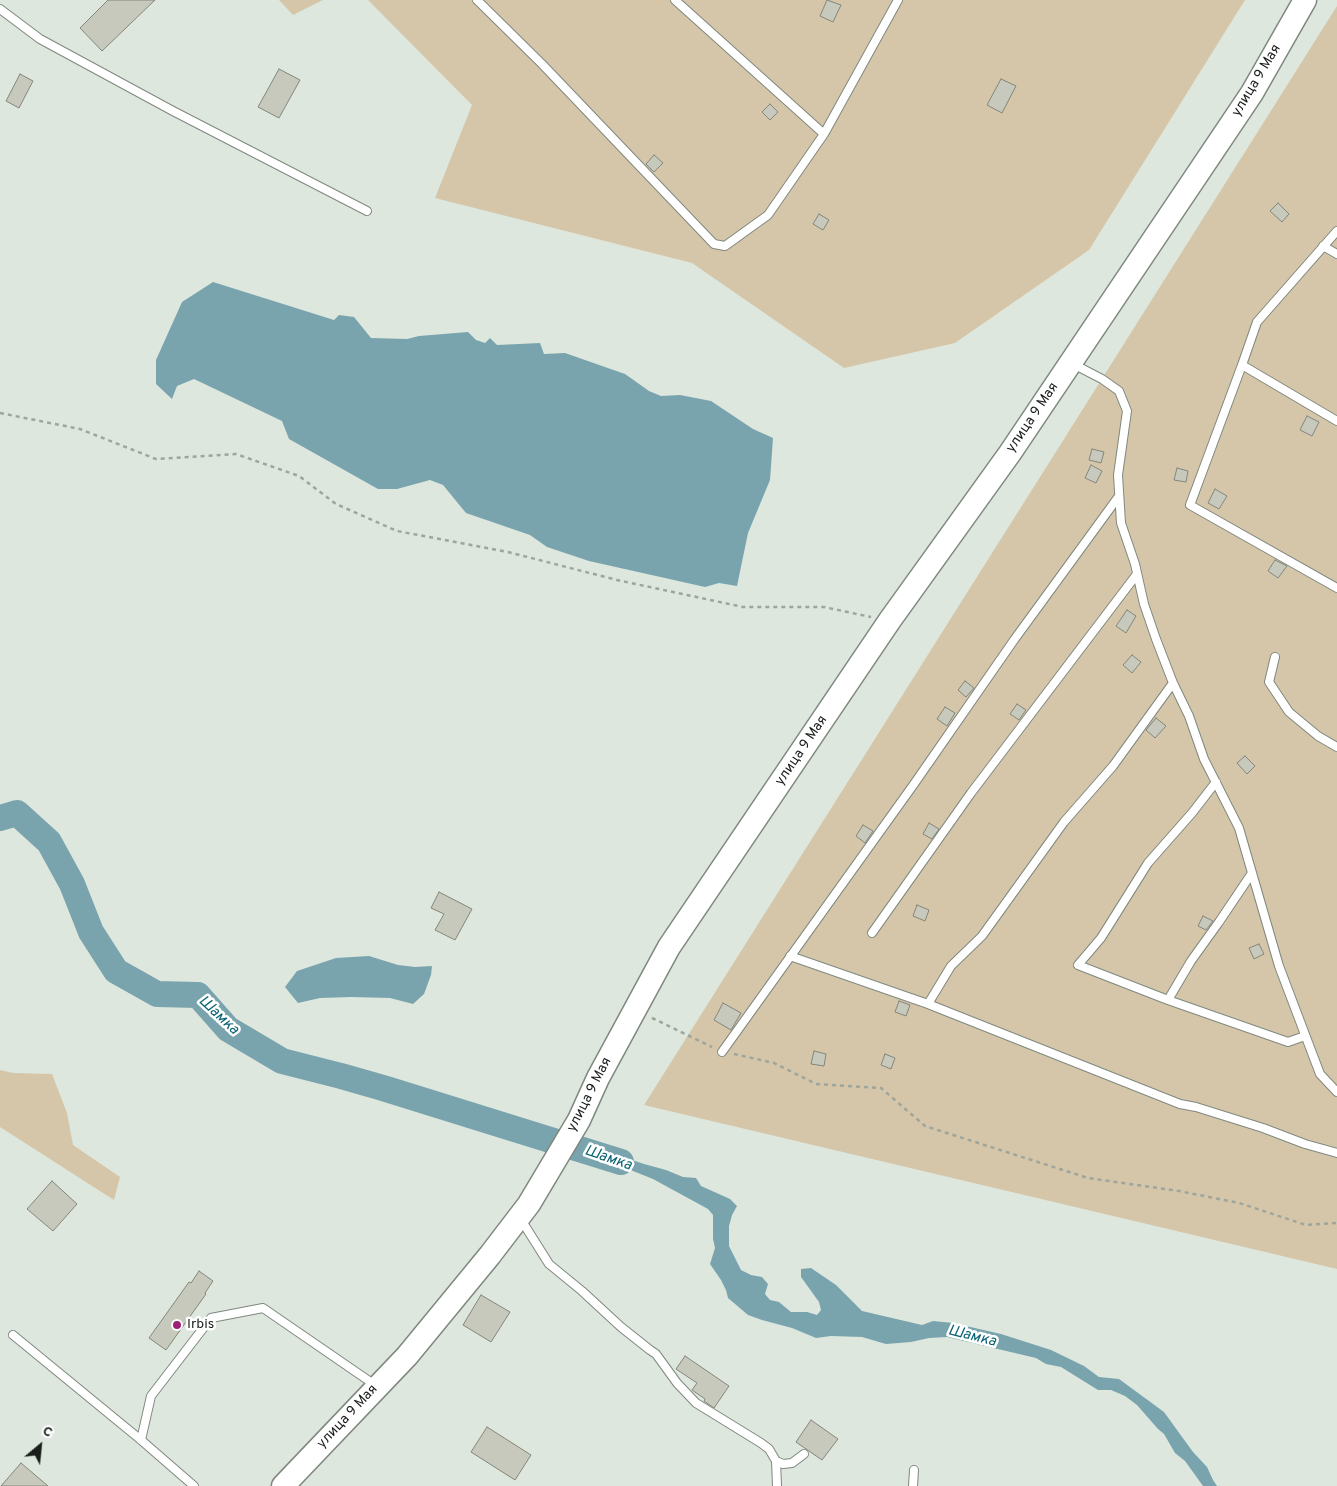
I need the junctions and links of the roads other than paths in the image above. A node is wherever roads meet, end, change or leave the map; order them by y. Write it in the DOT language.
graph roads {
  1 [pos="477,0"];
  2 [pos="675,0"];
  3 [pos="898,0"];
  4 [pos="1305,0"];
  5 [pos="0,8"];
  6 [pos="824,134"];
  7 [pos="367,210"];
  8 [pos="1337,231"];
  9 [pos="1323,246"];
  10 [pos="1337,254"];
  11 [pos="1071,363"];
  12 [pos="1242,365"];
  13 [pos="1337,421"];
  14 [pos="1119,496"];
  15 [pos="1137,574"];
  16 [pos="1337,588"];
  17 [pos="1275,657"];
  18 [pos="1173,683"];
  19 [pos="1337,747"];
  20 [pos="1216,782"];
  21 [pos="1252,873"];
  22 [pos="872,933"];
  23 [pos="790,956"];
  24 [pos="1168,1000"];
  25 [pos="928,1004"];
  26 [pos="1305,1036"];
  27 [pos="722,1052"];
  28 [pos="1337,1092"];
  29 [pos="1337,1154"];
  30 [pos="519,1217"];
  31 [pos="13,1335"];
  32 [pos="377,1386"];
  33 [pos="141,1440"];
  34 [pos="804,1454"];
  35 [pos="776,1461"];
  36 [pos="914,1470"];
  37 [pos="194,1486"];
  38 [pos="283,1486"];
  39 [pos="777,1486"];
  40 [pos="913,1486"];
  1 -- 6 [label="lane"];
  2 -- 6 [label="lane"];
  3 -- 6 [label="lane"];
  4 -- 11 [label="main road, улица 9 Мая"];
  5 -- 7 [label="lane"];
  8 -- 9 [label="lane"];
  9 -- 10 [label="lane"];
  9 -- 12 [label="lane"];
  11 -- 14 [label="lane"];
  11 -- 30 [label="main road, улица 9 Мая"];
  12 -- 13 [label="lane"];
  12 -- 16 [label="lane"];
  14 -- 15 [label="lane"];
  14 -- 23 [label="lane"];
  15 -- 18 [label="lane"];
  15 -- 22 [label="lane"];
  17 -- 19 [label="lane"];
  18 -- 20 [label="lane"];
  18 -- 25 [label="lane"];
  20 -- 21 [label="lane"];
  20 -- 24 [label="lane"];
  21 -- 24 [label="lane"];
  21 -- 26 [label="lane"];
  23 -- 25 [label="lane"];
  23 -- 27 [label="lane"];
  24 -- 26 [label="lane"];
  25 -- 29 [label="lane"];
  26 -- 28 [label="lane"];
  30 -- 32 [label="main road, улица 9 Мая"];
  30 -- 35 [label="lane"];
  31 -- 33 [label="lane"];
  32 -- 33 [label="lane"];
  32 -- 38 [label="main road, улица 9 Мая"];
  33 -- 37 [label="lane"];
  34 -- 35 [label="lane"];
  35 -- 39 [label="lane"];
  36 -- 40 [label="lane"];
}
